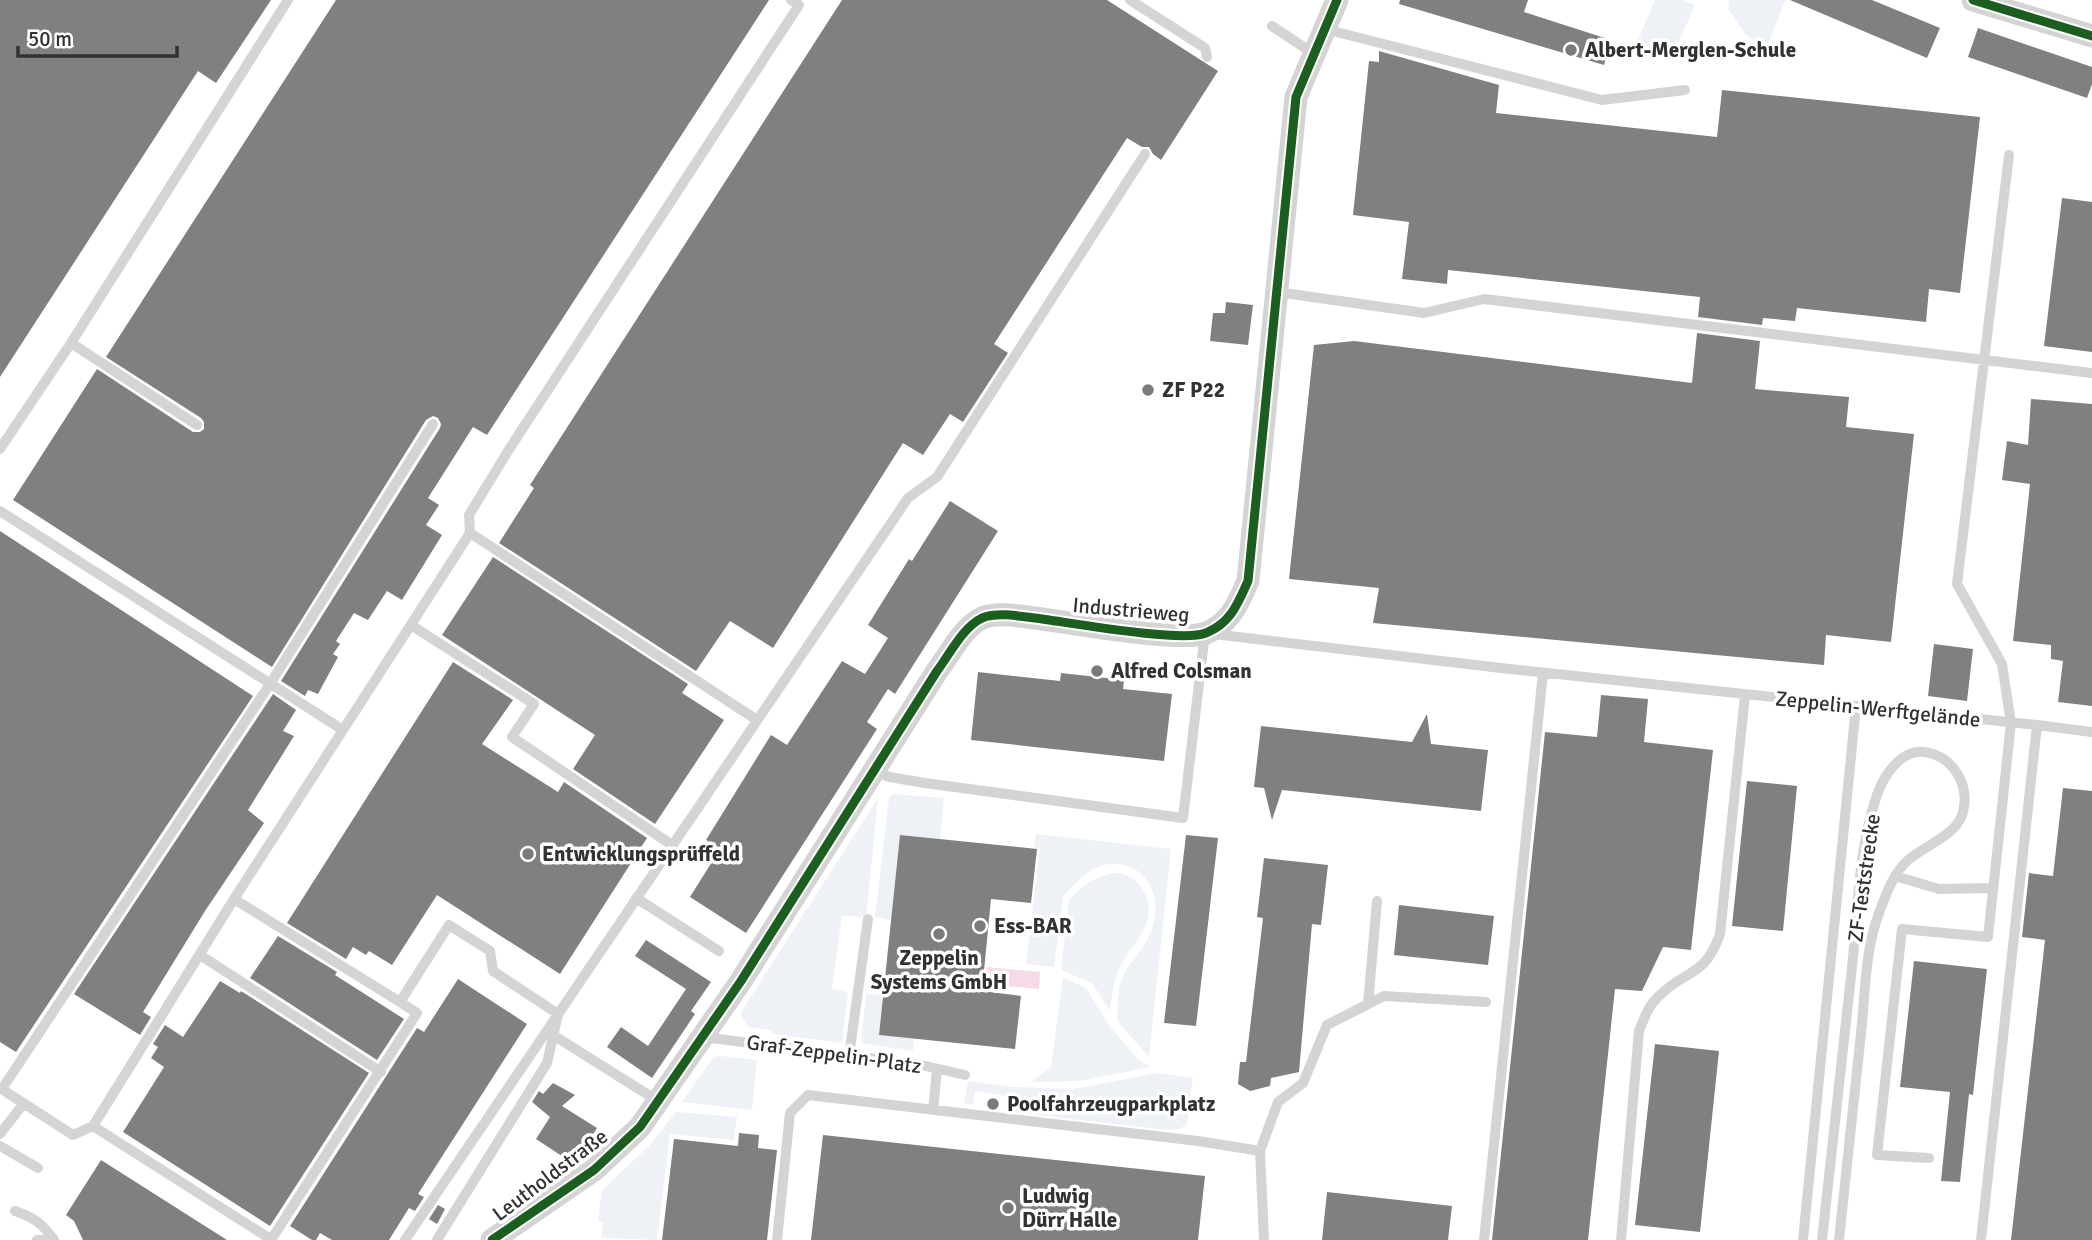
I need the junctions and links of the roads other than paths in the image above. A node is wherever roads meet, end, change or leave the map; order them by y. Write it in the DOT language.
graph roads {
  1 [pos="288,0"];
  2 [pos="1130,0"];
  3 [pos="1338,0"];
  4 [pos="1973,0"];
  5 [pos="797,2"];
  6 [pos="1272,26"];
  7 [pos="1325,29"];
  8 [pos="2092,36"];
  9 [pos="1314,54"];
  10 [pos="1207,57"];
  11 [pos="1685,90"];
  12 [pos="1145,154"];
  13 [pos="2009,155"];
  14 [pos="1277,292"];
  15 [pos="71,342"];
  16 [pos="1984,360"];
  17 [pos="2092,373"];
  18 [pos="433,424"];
  19 [pos="197,425"];
  20 [pos="0,449"];
  21 [pos="0,511"];
  22 [pos="471,533"];
  23 [pos="411,625"];
  24 [pos="1205,634"];
  25 [pos="1543,673"];
  26 [pos="270,684"];
  27 [pos="1745,695"];
  28 [pos="1856,706"];
  29 [pos="757,720"];
  30 [pos="2011,723"];
  31 [pos="2037,725"];
  32 [pos="343,730"];
  33 [pos="2092,732"];
  34 [pos="874,770"];
  35 [pos="672,845"];
  36 [pos="1895,876"];
  37 [pos="1993,888"];
  38 [pos="636,898"];
  39 [pos="234,899"];
  40 [pos="1377,901"];
  41 [pos="868,919"];
  42 [pos="719,951"];
  43 [pos="200,955"];
  44 [pos="400,1002"];
  45 [pos="1486,1002"];
  46 [pos="1368,1004"];
  47 [pos="558,1014"];
  48 [pos="553,1035"];
  49 [pos="703,1037"];
  50 [pos="849,1056"];
  51 [pos="937,1069"];
  52 [pos="381,1072"];
  53 [pos="965,1075"];
  54 [pos="1,1088"];
  55 [pos="658,1101"];
  56 [pos="24,1103"];
  57 [pos="933,1110"];
  58 [pos="93,1126"];
  59 [pos="0,1134"];
  60 [pos="0,1146"];
  61 [pos="1261,1150"];
  62 [pos="1929,1158"];
  63 [pos="38,1168"];
  64 [pos="15,1211"];
  65 [pos="1841,1238"];
  66 [pos="37,1240"];
  67 [pos="43,1240"];
  68 [pos="54,1240"];
  69 [pos="272,1240"];
  70 [pos="405,1240"];
  71 [pos="437,1240"];
  72 [pos="492,1240"];
  73 [pos="777,1240"];
  74 [pos="1264,1240"];
  75 [pos="1484,1240"];
  76 [pos="1621,1240"];
  77 [pos="1803,1240"];
  78 [pos="1822,1240"];
  79 [pos="1981,1240"];
  1 -- 15 [label="lane"];
  2 -- 10 [label="lane"];
  3 -- 7 [label="street, Industrieweg"];
  4 -- 8 [label="street"];
  5 -- 22 [label="lane"];
  6 -- 9 [label="lane"];
  7 -- 9 [label="street, Industrieweg"];
  7 -- 11 [label="lane"];
  9 -- 14 [label="street, Industrieweg"];
  12 -- 29 [label="lane"];
  13 -- 16 [label="lane"];
  14 -- 16 [label="lane"];
  14 -- 24 [label="street, Industrieweg"];
  15 -- 19 [label="lane"];
  15 -- 20 [label="lane"];
  16 -- 17 [label="lane"];
  16 -- 30 [label="lane"];
  18 -- 26 [label="lane"];
  21 -- 26 [label="lane"];
  22 -- 23 [label="lane"];
  22 -- 29 [label="lane"];
  23 -- 32 [label="lane"];
  23 -- 35 [label="lane"];
  24 -- 25 [label="lane, Zeppelin-Werftgelände"];
  24 -- 34 [label="street, Industrieweg"];
  24 -- 34 [label="lane"];
  25 -- 27 [label="lane, Zeppelin-Werftgelände"];
  25 -- 75 [label="lane"];
  26 -- 32 [label="lane"];
  26 -- 54 [label="lane"];
  27 -- 28 [label="lane, Zeppelin-Werftgelände"];
  27 -- 76 [label="lane"];
  28 -- 30 [label="lane, Zeppelin-Werftgelände"];
  28 -- 77 [label="lane"];
  29 -- 35 [label="lane"];
  30 -- 31 [label="lane, Zeppelin-Werftgelände"];
  30 -- 37 [label="lane"];
  31 -- 33 [label="lane, Zeppelin-Werftgelände"];
  31 -- 79 [label="lane"];
  32 -- 39 [label="lane"];
  34 -- 49 [label="street, Industrieweg"];
  35 -- 38 [label="lane"];
  36 -- 37 [label="lane"];
  36 -- 65 [label="lane, ZF-Teststrecke"];
  36 -- 78 [label="lane, ZF-Teststrecke"];
  37 -- 62 [label="lane"];
  38 -- 42 [label="lane"];
  38 -- 47 [label="lane"];
  39 -- 43 [label="lane"];
  39 -- 44 [label="lane"];
  40 -- 46 [label="lane"];
  41 -- 50 [label="lane"];
  43 -- 52 [label="lane"];
  43 -- 58 [label="lane"];
  44 -- 47 [label="lane"];
  44 -- 52 [label="lane"];
  45 -- 46 [label="lane"];
  46 -- 61 [label="lane"];
  47 -- 48 [label="lane"];
  47 -- 70 [label="lane"];
  48 -- 55 [label="lane"];
  48 -- 71 [label="lane"];
  49 -- 50 [label="lane, Graf-Zeppelin-Platz"];
  49 -- 55 [label="street, Leutholdstraße"];
  50 -- 51 [label="lane, Graf-Zeppelin-Platz"];
  51 -- 53 [label="lane, Graf-Zeppelin-Platz"];
  51 -- 57 [label="lane"];
  52 -- 69 [label="lane"];
  54 -- 56 [label="lane"];
  55 -- 72 [label="street, Leutholdstraße"];
  56 -- 58 [label="lane"];
  56 -- 59 [label="lane"];
  57 -- 61 [label="lane"];
  57 -- 73 [label="lane"];
  58 -- 69 [label="lane"];
  60 -- 63 [label="lane"];
  61 -- 74 [label="lane"];
  64 -- 68 [label="lane"];
  66 -- 67 [label="lane"];
}
